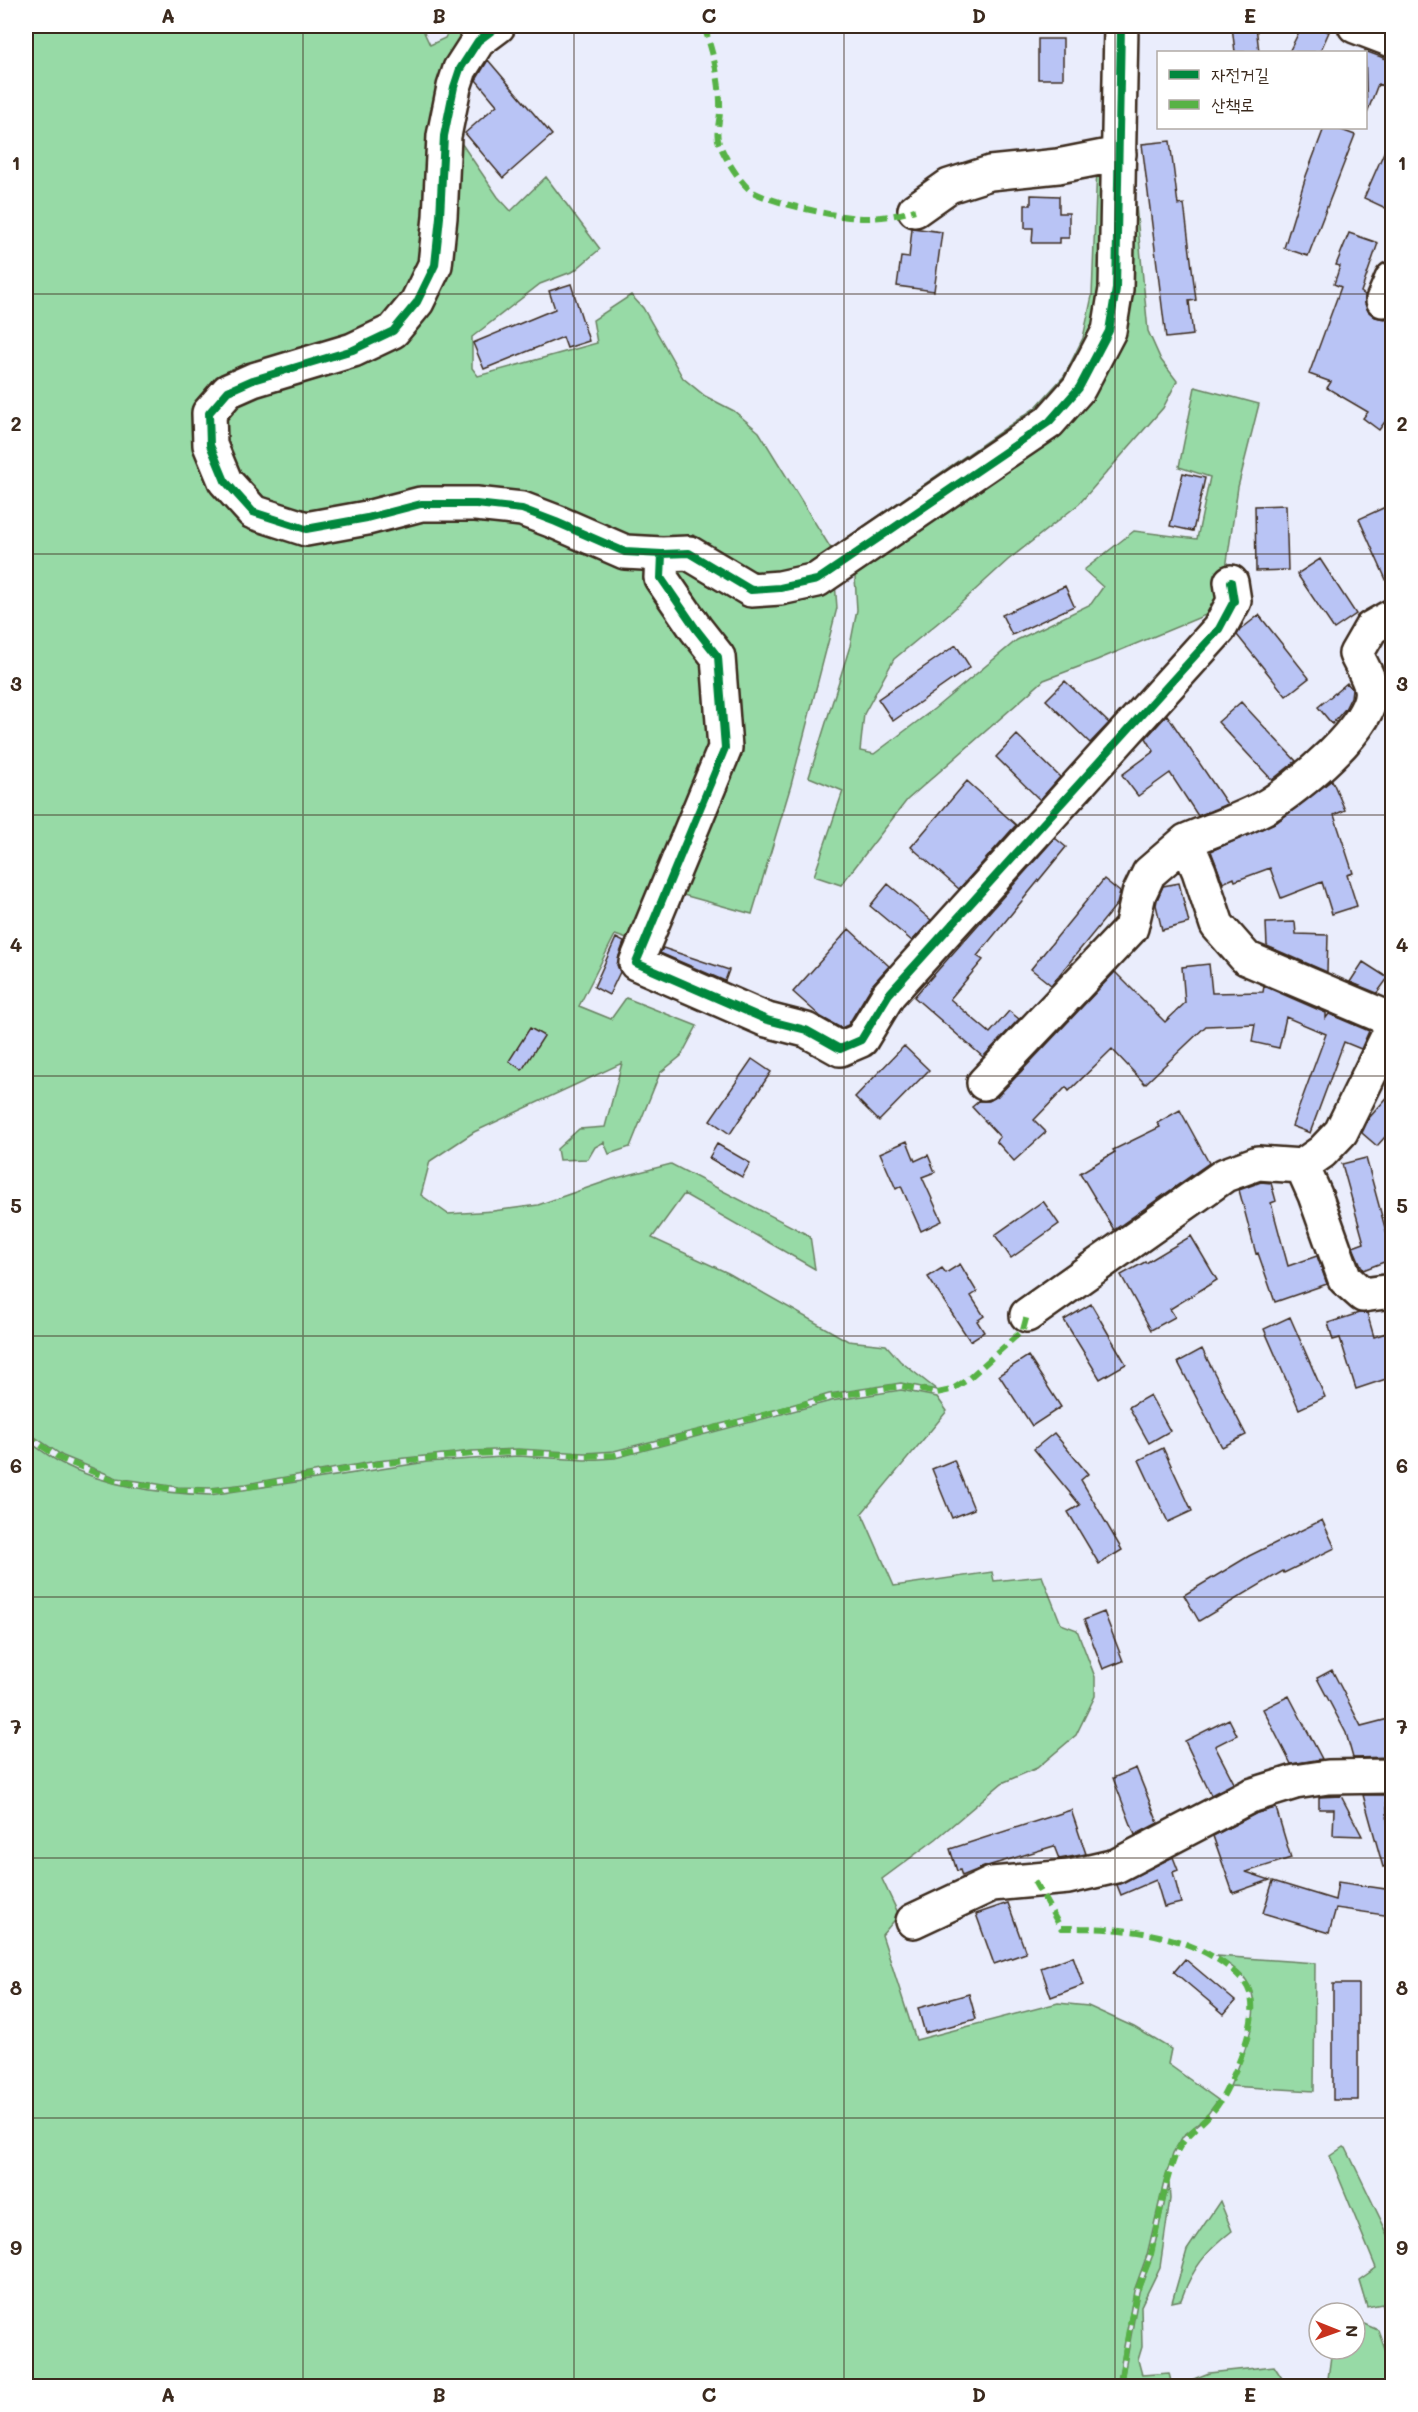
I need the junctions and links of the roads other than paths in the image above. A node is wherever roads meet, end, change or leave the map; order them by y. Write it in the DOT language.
graph roads {
  1 [pos="498,26"];
  2 [pos="1121,26"];
  3 [pos="1355,26"];
  4 [pos="1392,40"];
  5 [pos="1119,154"];
  6 [pos="915,210"];
  7 [pos="662,554"];
  8 [pos="1231,582"];
  9 [pos="1392,616"];
  10 [pos="1186,841"];
  11 [pos="1392,1020"];
  12 [pos="1392,1028"];
  13 [pos="984,1083"];
  14 [pos="1302,1166"];
  15 [pos="1392,1291"];
  16 [pos="1027,1315"];
  17 [pos="1392,1776"];
  18 [pos="913,1921"];
  1 -- 7 [label="street"];
  2 -- 5 [label="street"];
  3 -- 4 [label="street"];
  5 -- 6 [label="street"];
  5 -- 7 [label="street"];
  7 -- 8 [label="street"];
  9 -- 10 [label="street"];
  10 -- 11 [label="street"];
  10 -- 13 [label="street"];
  12 -- 14 [label="street"];
  14 -- 15 [label="street"];
  14 -- 16 [label="street"];
  17 -- 18 [label="street"];
}
